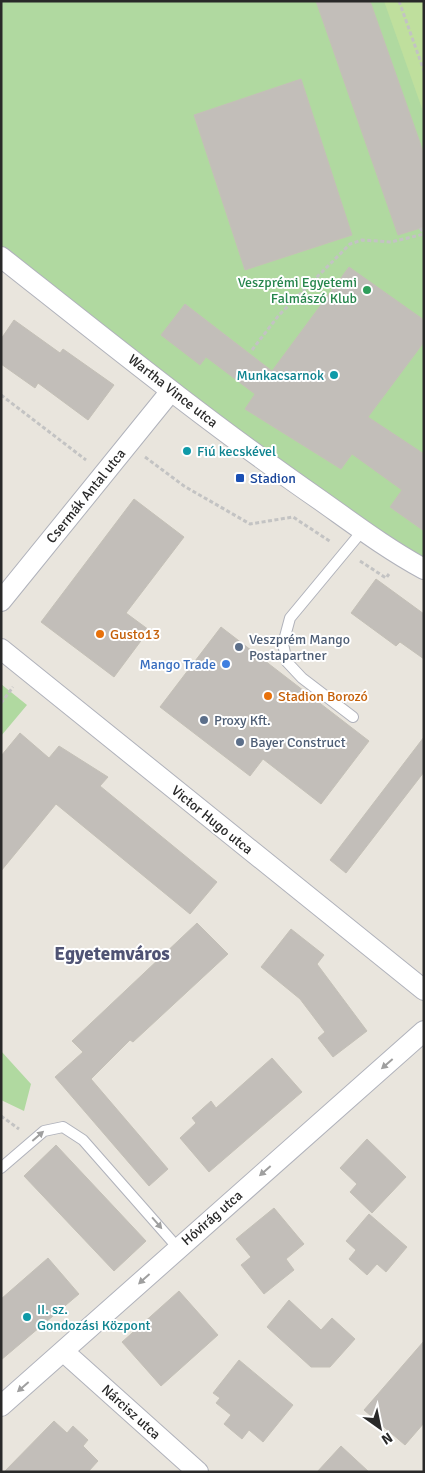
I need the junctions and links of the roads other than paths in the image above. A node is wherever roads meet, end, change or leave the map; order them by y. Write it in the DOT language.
graph roads {
  1 [pos="1,257"];
  2 [pos="171,391"];
  3 [pos="363,530"];
  4 [pos="424,569"];
  5 [pos="1,601"];
  6 [pos="1,649"];
  7 [pos="352,717"];
  8 [pos="424,990"];
  9 [pos="424,1032"];
  10 [pos="1,1168"];
  11 [pos="178,1248"];
  12 [pos="63,1352"];
  13 [pos="1,1406"];
  14 [pos="198,1472"];
  1 -- 2 [label="street, Wartha Vince utca"];
  2 -- 3 [label="street, Wartha Vince utca"];
  2 -- 5 [label="street, Csermák Antal utca"];
  3 -- 4 [label="street, Wartha Vince utca"];
  3 -- 7 [label="lane"];
  6 -- 8 [label="street, Victor Hugo utca"];
  9 -- 11 [label="street, Hóvirág utca, one-way"];
  10 -- 11 [label="lane, one-way"];
  11 -- 12 [label="street, Hóvirág utca, one-way"];
  12 -- 13 [label="street, Hóvirág utca, one-way"];
  12 -- 14 [label="street, Nárcisz utca"];
}
